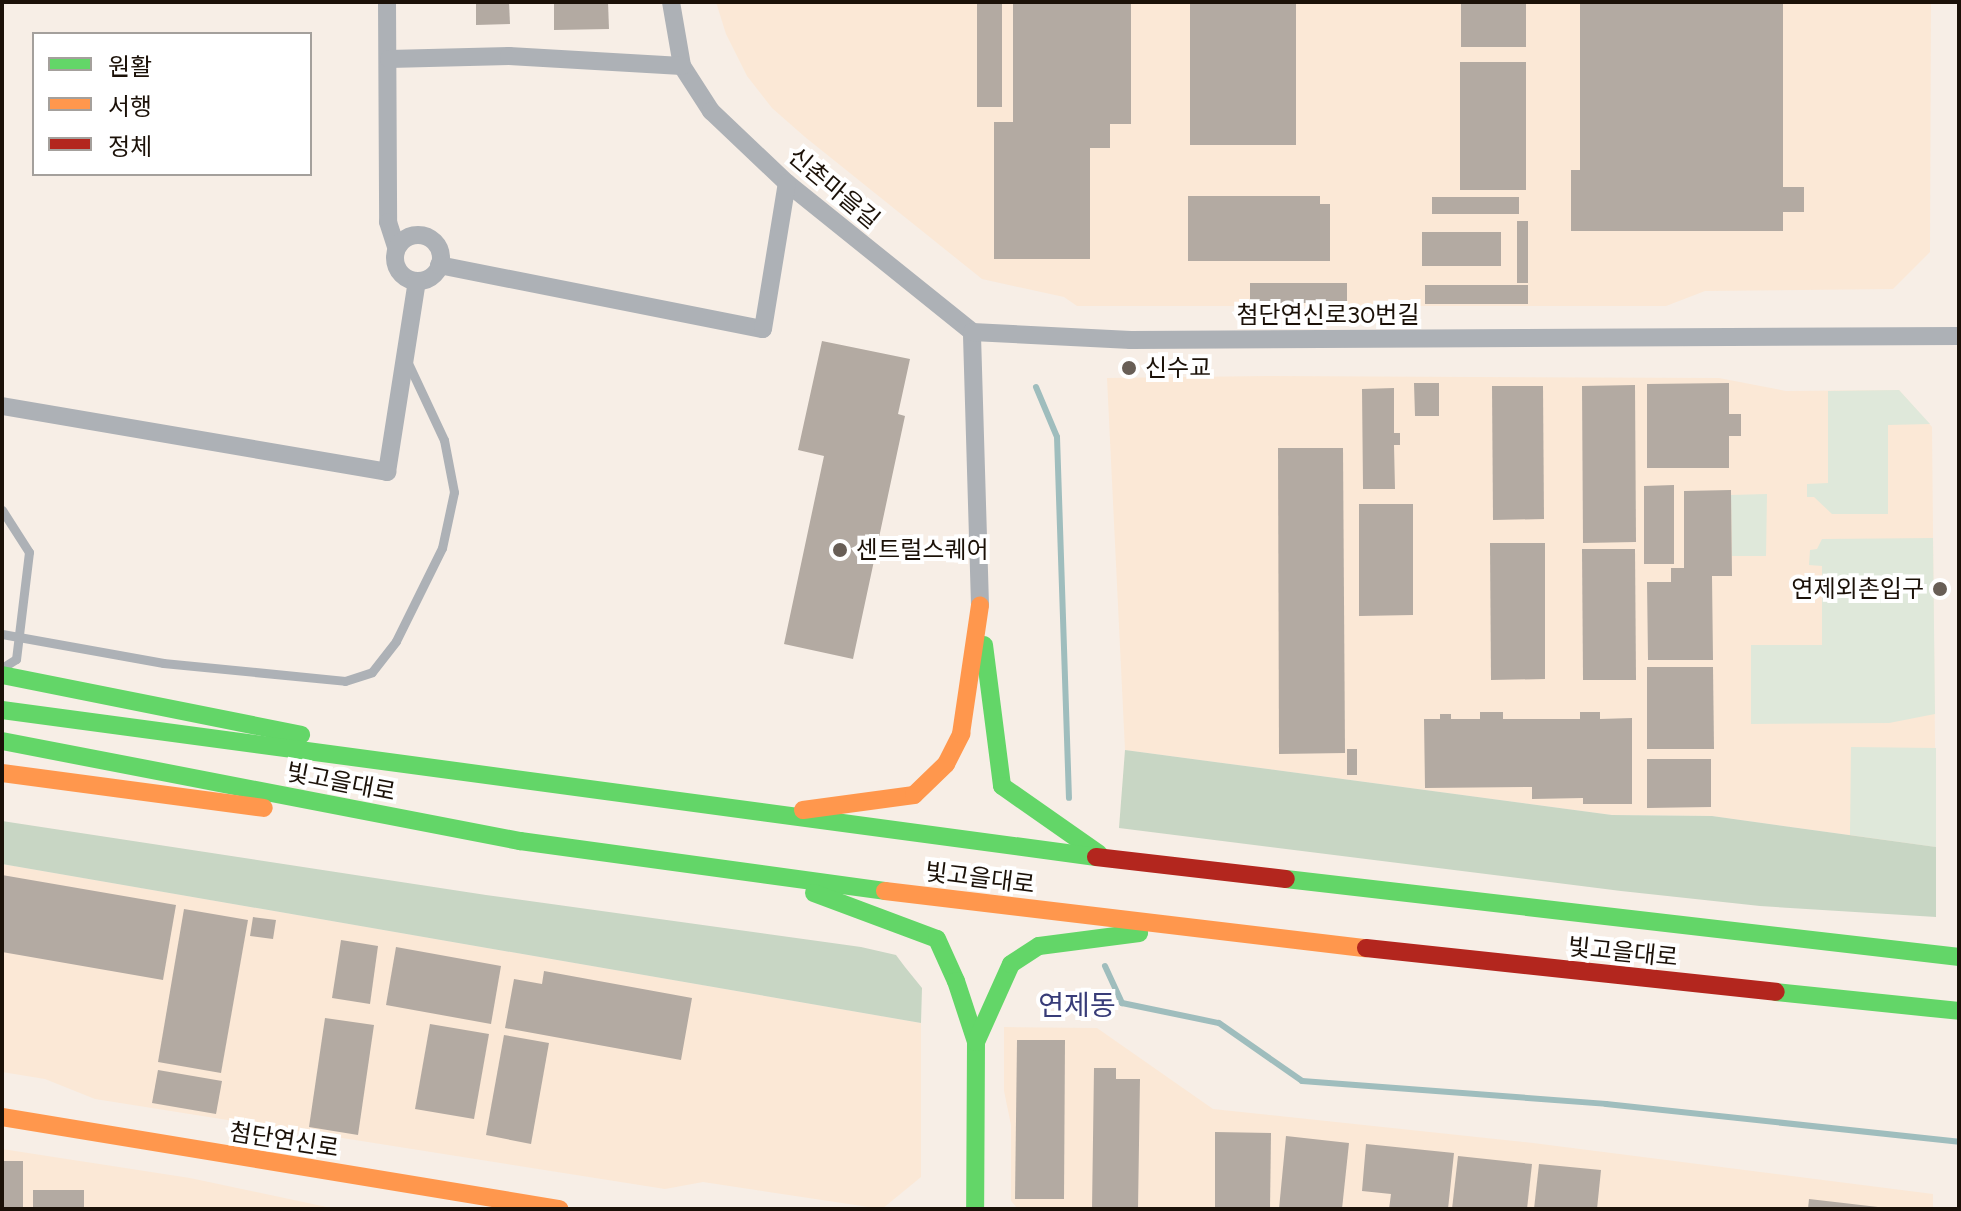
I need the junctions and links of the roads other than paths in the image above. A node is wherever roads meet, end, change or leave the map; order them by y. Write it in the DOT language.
graph roads {
  1 [pos="387,2"];
  2 [pos="671,2"];
  3 [pos="389,59"];
  4 [pos="682,66"];
  5 [pos="787,183"];
  6 [pos="397,249"];
  7 [pos="439,265"];
  8 [pos="417,281"];
  9 [pos="972,332"];
  10 [pos="1959,336"];
  11 [pos="404,355"];
  12 [pos="2,406"];
  13 [pos="2,510"];
  14 [pos="980,605"];
  15 [pos="2,634"];
  16 [pos="20,638"];
  17 [pos="2,668"];
  18 [pos="2,675"];
  19 [pos="2,710"];
  20 [pos="2,741"];
  21 [pos="2,773"];
  22 [pos="528,781"];
  23 [pos="769,815"];
  24 [pos="520,841"];
  25 [pos="1105,858"];
  26 [pos="765,875"];
  27 [pos="1173,928"];
  28 [pos="1959,957"];
  29 [pos="1959,1011"];
  30 [pos="976,1042"];
  31 [pos="2,1117"];
  32 [pos="559,1209"];
  33 [pos="975,1209"];
  1 -- 3 [label="street"];
  2 -- 4 [label="street, 신촌마을길"];
  3 -- 4 [label="street"];
  3 -- 6 [label="street"];
  4 -- 5 [label="street, 신촌마을길"];
  5 -- 7 [label="street"];
  5 -- 9 [label="street, 신촌마을길"];
  6 -- 7 [label="street"];
  6 -- 8 [label="street"];
  7 -- 8 [label="street"];
  8 -- 11 [label="street"];
  9 -- 10 [label="street, 첨단연신로30번길"];
  9 -- 14 [label="street"];
  11 -- 12 [label="street"];
  11 -- 16 [label="lane"];
  13 -- 16 [label="lane"];
  14 -- 23 [label="main road"];
  14 -- 25 [label="main road"];
  15 -- 16 [label="lane"];
  16 -- 17 [label="lane"];
  18 -- 22 [label="main road"];
  19 -- 22 [label="main road, 빛고을대로"];
  20 -- 24 [label="main road, 빛고을대로"];
  21 -- 24 [label="main road"];
  22 -- 23 [label="main road, 빛고을대로"];
  23 -- 25 [label="main road, 빛고을대로"];
  24 -- 26 [label="main road, 빛고을대로"];
  25 -- 28 [label="main road, 빛고을대로"];
  26 -- 27 [label="main road, 빛고을대로"];
  26 -- 30 [label="main road"];
  27 -- 29 [label="main road, 빛고을대로"];
  27 -- 30 [label="main road"];
  30 -- 33 [label="main road"];
  31 -- 32 [label="main road, 첨단연신로"];
}
